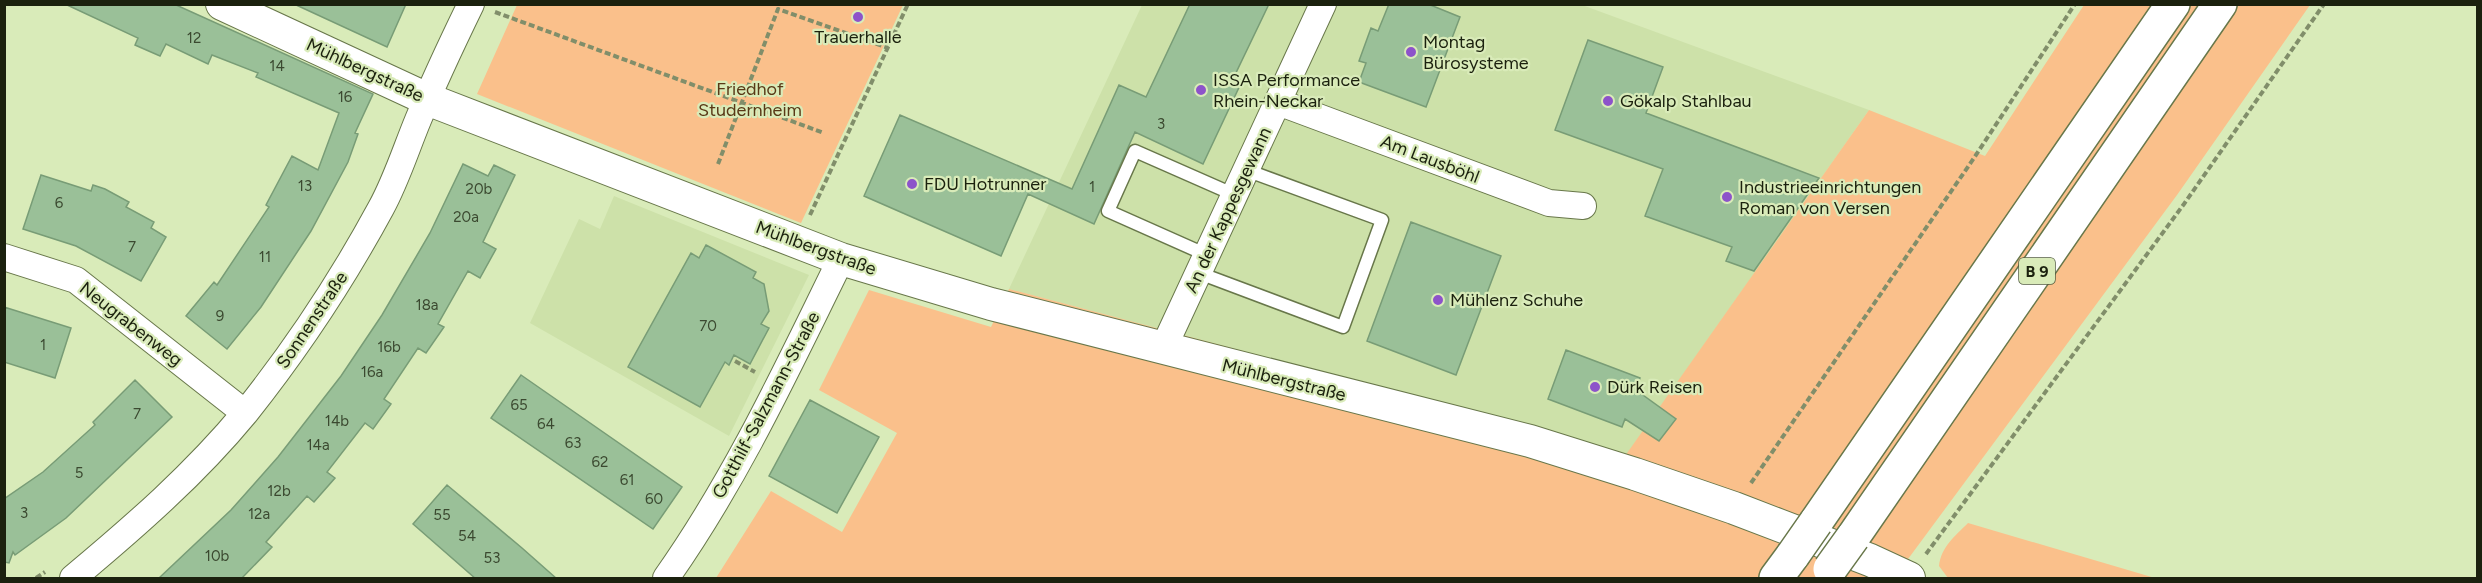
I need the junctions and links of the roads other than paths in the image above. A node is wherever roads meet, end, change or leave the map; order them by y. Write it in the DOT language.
graph roads {
  1 [pos="222,4"];
  2 [pos="1323,4"];
  3 [pos="2173,4"];
  4 [pos="2220,4"];
  5 [pos="478,7"];
  6 [pos="427,99"];
  7 [pos="1278,102"];
  8 [pos="1246,170"];
  9 [pos="1235,195"];
  10 [pos="1583,206"];
  11 [pos="4,257"];
  12 [pos="841,260"];
  13 [pos="1203,264"];
  14 [pos="1163,350"];
  15 [pos="245,413"];
  16 [pos="1785,567"];
  17 [pos="64,572"];
  18 [pos="1827,574"];
  19 [pos="1909,578"];
  20 [pos="666,579"];
  1 -- 6 [label="street, Mühlbergstraße"];
  2 -- 7 [label="street, An der Kappesgewann"];
  3 -- 16 [label="highway, B 9, bridge"];
  4 -- 18 [label="highway, B 9, bridge"];
  5 -- 6 [label="street, Sonnenstraße"];
  6 -- 12 [label="street, Mühlbergstraße"];
  6 -- 15 [label="street, Sonnenstraße"];
  7 -- 8 [label="street, An der Kappesgewann"];
  7 -- 10 [label="street, Am Lausböhl"];
  8 -- 9 [label="street, An der Kappesgewann"];
  8 -- 13 [label="lane"];
  9 -- 13 [label="street, An der Kappesgewann"];
  9 -- 13 [label="lane"];
  11 -- 15 [label="street, Neugrabenweg"];
  12 -- 14 [label="street, Mühlbergstraße"];
  12 -- 20 [label="street, Gotthilf-Salzmann-Straße"];
  13 -- 14 [label="street, An der Kappesgewann"];
  14 -- 19 [label="street, Mühlbergstraße"];
  15 -- 17 [label="street, Sonnenstraße"];
}
